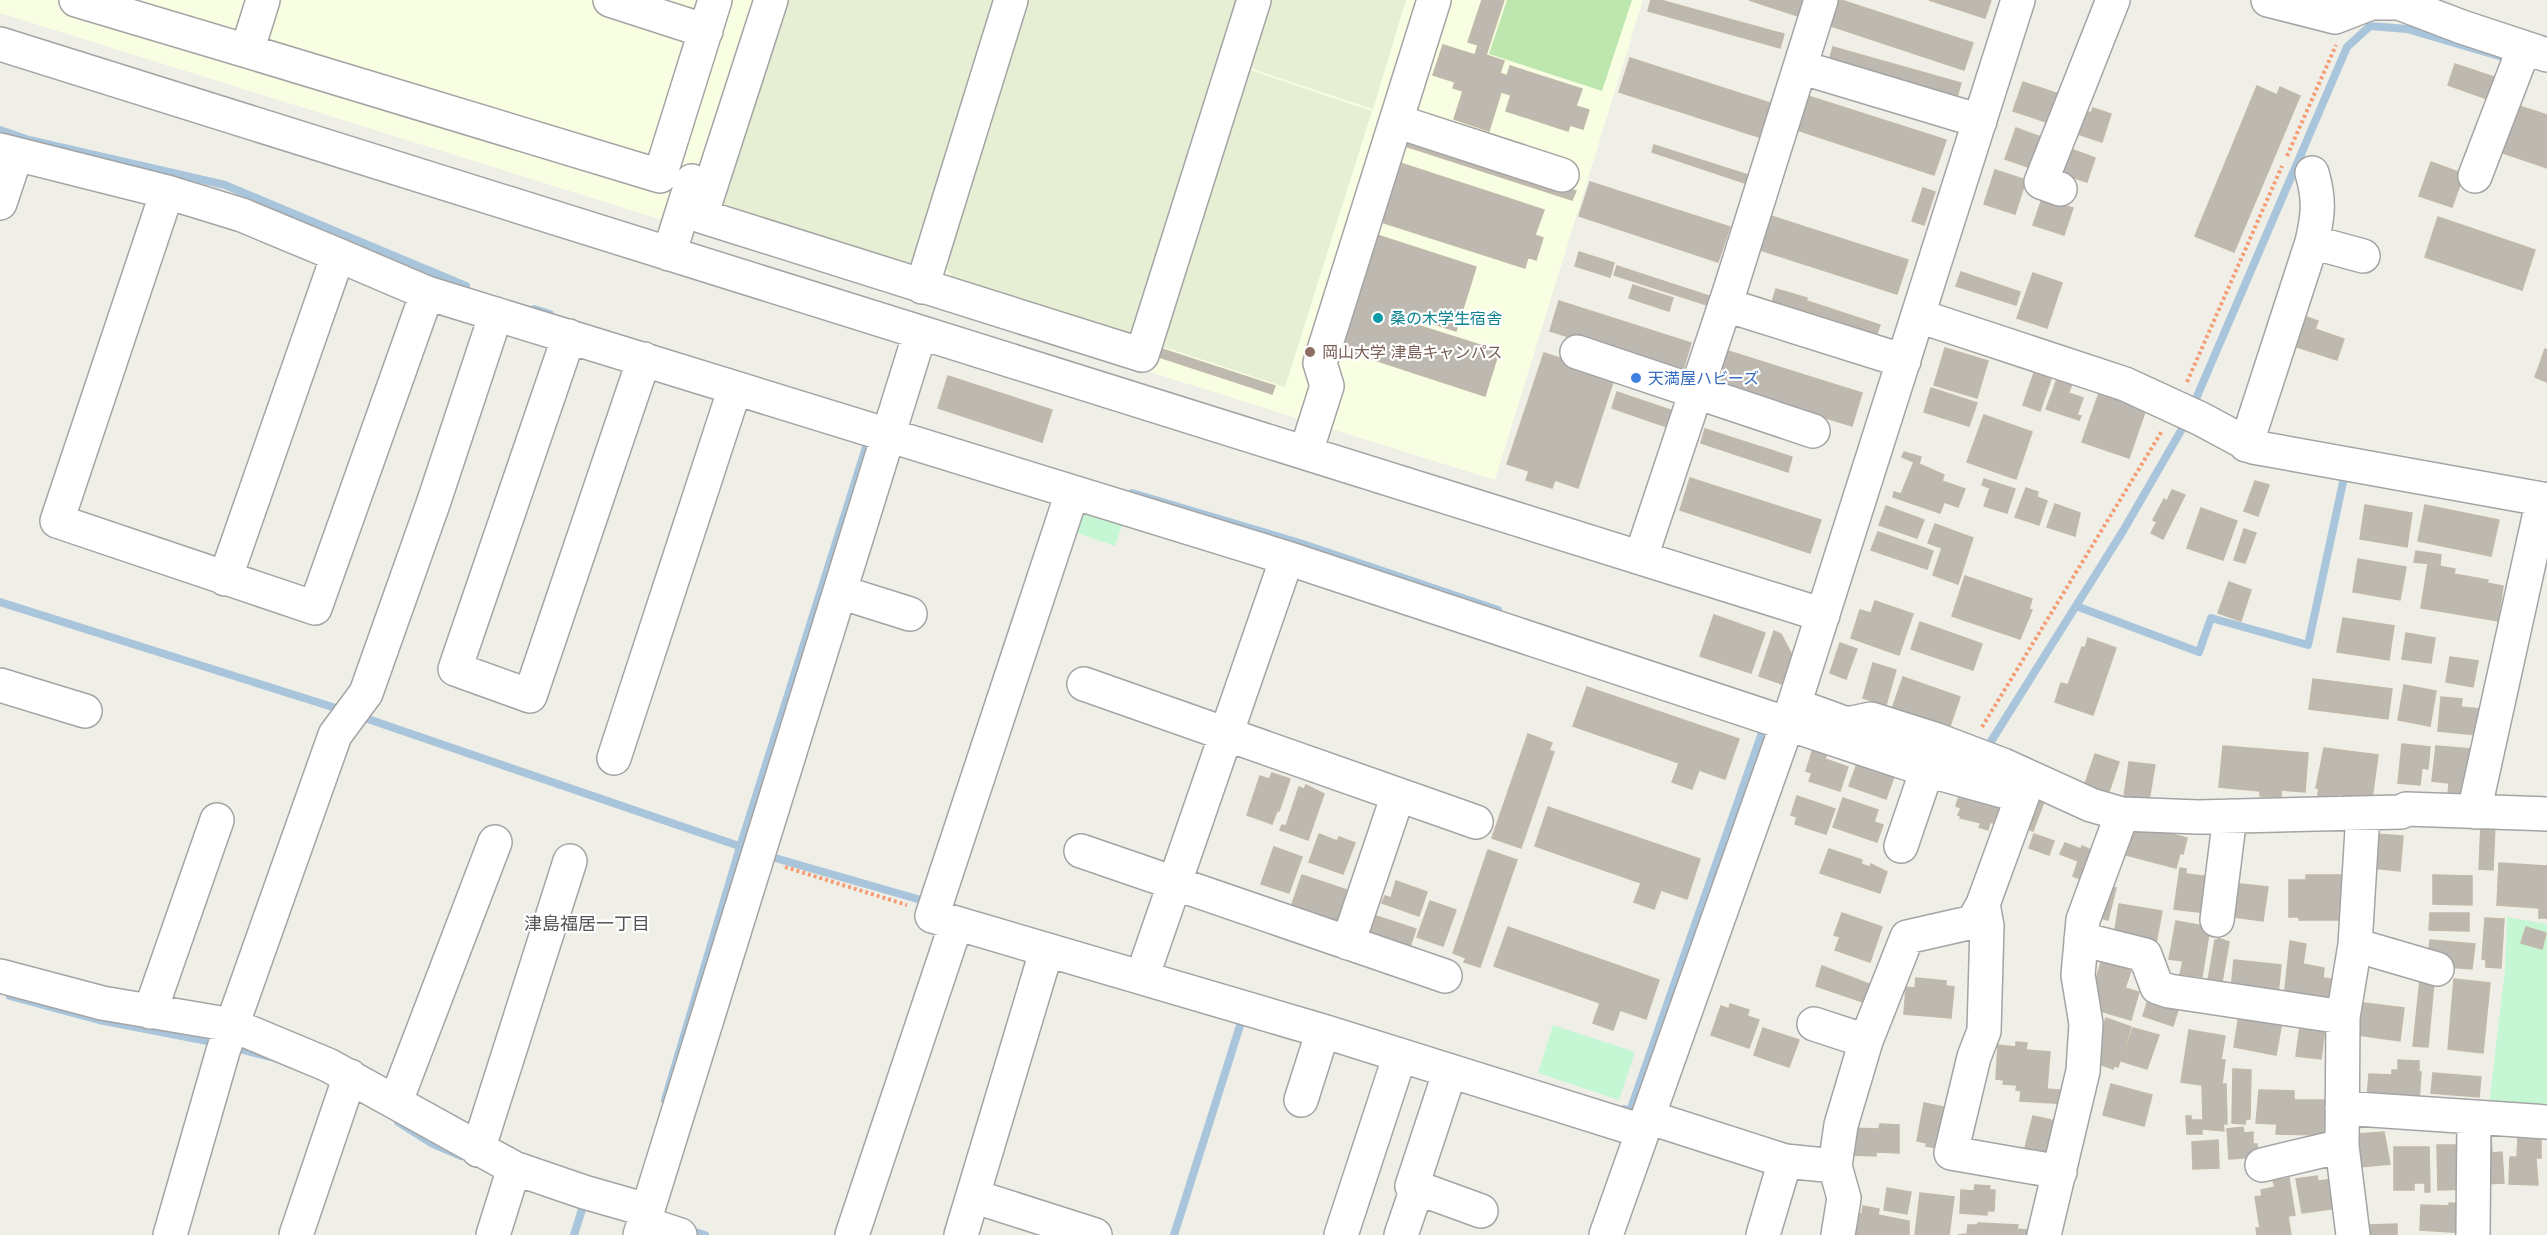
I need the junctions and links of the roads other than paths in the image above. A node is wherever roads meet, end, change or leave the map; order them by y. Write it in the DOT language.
graph roads {
  1 [pos="76,0"];
  2 [pos="263,0"];
  3 [pos="610,0"];
  4 [pos="749,0"];
  5 [pos="771,0"];
  6 [pos="1011,0"];
  7 [pos="1254,0"];
  8 [pos="1434,0"];
  9 [pos="1821,0"];
  10 [pos="2018,0"];
  11 [pos="2113,0"];
  12 [pos="2268,0"];
  13 [pos="711,15"];
  14 [pos="0,44"];
  15 [pos="247,51"];
  16 [pos="2536,52"];
  17 [pos="1800,67"];
  18 [pos="1396,121"];
  19 [pos="1980,121"];
  20 [pos="8,152"];
  21 [pos="2312,173"];
  22 [pos="1562,175"];
  23 [pos="2475,176"];
  24 [pos="2060,189"];
  25 [pos="167,192"];
  26 [pos="0,203"];
  27 [pos="2312,242"];
  28 [pos="669,254"];
  29 [pos="338,255"];
  30 [pos="2362,256"];
  31 [pos="922,287"];
  32 [pos="427,293"];
  33 [pos="1726,305"];
  34 [pos="496,314"];
  35 [pos="1919,315"];
  36 [pos="920,333"];
  37 [pos="569,336"];
  38 [pos="1577,352"];
  39 [pos="644,359"];
  40 [pos="1905,361"];
  41 [pos="735,388"];
  42 [pos="1696,392"];
  43 [pos="892,424"];
  44 [pos="1813,431"];
  45 [pos="2246,445"];
  46 [pos="1306,452"];
  47 [pos="1072,494"];
  48 [pos="2545,500"];
  49 [pos="1641,557"];
  50 [pos="1287,558"];
  51 [pos="225,579"];
  52 [pos="840,592"];
  53 [pos="910,614"];
  54 [pos="1824,615"];
  55 [pos="1084,684"];
  56 [pos="0,685"];
  57 [pos="85,711"];
  58 [pos="1778,716"];
  59 [pos="1226,733"];
  60 [pos="1937,740"];
  61 [pos="614,758"];
  62 [pos="1927,770"];
  63 [pos="2025,787"];
  64 [pos="1398,795"];
  65 [pos="2474,812"];
  66 [pos="2363,813"];
  67 [pos="2122,814"];
  68 [pos="2547,814"];
  69 [pos="2230,816"];
  70 [pos="217,820"];
  71 [pos="1476,822"];
  72 [pos="495,842"];
  73 [pos="1901,846"];
  74 [pos="1081,851"];
  75 [pos="570,861"];
  76 [pos="1174,883"];
  77 [pos="1983,904"];
  78 [pos="940,913"];
  79 [pos="2217,920"];
  80 [pos="2081,939"];
  81 [pos="1348,943"];
  82 [pos="2355,945"];
  83 [pos="1046,952"];
  84 [pos="1148,960"];
  85 [pos="2437,969"];
  86 [pos="0,976"];
  87 [pos="1445,976"];
  88 [pos="150,1012"];
  89 [pos="2343,1017"];
  90 [pos="1814,1024"];
  91 [pos="1323,1031"];
  92 [pos="227,1040"];
  93 [pos="1866,1041"];
  94 [pos="1400,1055"];
  95 [pos="1450,1071"];
  96 [pos="347,1085"];
  97 [pos="1301,1100"];
  98 [pos="396,1101"];
  99 [pos="2342,1108"];
  100 [pos="2474,1117"];
  101 [pos="2547,1122"];
  102 [pos="1645,1124"];
  103 [pos="2342,1146"];
  104 [pos="478,1150"];
  105 [pos="1785,1161"];
  106 [pos="2262,1165"];
  107 [pos="1835,1166"];
  108 [pos="2060,1172"];
  109 [pos="512,1176"];
  110 [pos="1417,1188"];
  111 [pos="973,1196"];
  112 [pos="1481,1211"];
  113 [pos="639,1216"];
  114 [pos="170,1235"];
  115 [pos="296,1235"];
  116 [pos="493,1235"];
  117 [pos="680,1235"];
  118 [pos="852,1235"];
  119 [pos="961,1235"];
  120 [pos="1095,1235"];
  121 [pos="1341,1235"];
  122 [pos="1401,1235"];
  123 [pos="1606,1235"];
  124 [pos="1763,1235"];
  125 [pos="1838,1235"];
  126 [pos="2044,1235"];
  127 [pos="2353,1235"];
  128 [pos="2473,1235"];
  1 -- 15 [label="street"];
  2 -- 15 [label="street"];
  3 -- 13 [label="street"];
  4 -- 28 [label="street"];
  5 -- 31 [label="street"];
  6 -- 31 [label="street"];
  7 -- 31 [label="street"];
  8 -- 18 [label="street"];
  9 -- 17 [label="street"];
  10 -- 19 [label="street"];
  11 -- 24 [label="street"];
  12 -- 16 [label="street"];
  13 -- 15 [label="street"];
  14 -- 28 [label="street"];
  16 -- 23 [label="street"];
  17 -- 19 [label="street"];
  17 -- 33 [label="street"];
  18 -- 22 [label="street"];
  18 -- 46 [label="street"];
  19 -- 35 [label="street"];
  20 -- 25 [label="street"];
  20 -- 26 [label="street"];
  21 -- 27 [label="street"];
  25 -- 29 [label="street"];
  25 -- 51 [label="street"];
  27 -- 30 [label="street"];
  27 -- 45 [label="street"];
  28 -- 36 [label="street"];
  29 -- 32 [label="street"];
  29 -- 51 [label="street"];
  32 -- 34 [label="street"];
  32 -- 51 [label="street"];
  33 -- 40 [label="street"];
  33 -- 42 [label="street"];
  34 -- 37 [label="street"];
  34 -- 92 [label="street"];
  35 -- 40 [label="street"];
  35 -- 45 [label="street"];
  36 -- 43 [label="street"];
  36 -- 46 [label="street"];
  37 -- 39 [label="street"];
  37 -- 39 [label="street"];
  38 -- 42 [label="street"];
  39 -- 41 [label="street"];
  40 -- 54 [label="street"];
  41 -- 43 [label="street"];
  41 -- 61 [label="street"];
  42 -- 44 [label="street"];
  42 -- 49 [label="street"];
  43 -- 47 [label="street"];
  43 -- 52 [label="street"];
  45 -- 48 [label="street"];
  46 -- 49 [label="street"];
  47 -- 50 [label="street"];
  47 -- 78 [label="street"];
  48 -- 65 [label="street"];
  49 -- 54 [label="street"];
  50 -- 58 [label="street"];
  50 -- 59 [label="street"];
  52 -- 53 [label="street"];
  52 -- 113 [label="street"];
  54 -- 58 [label="street"];
  55 -- 59 [label="street"];
  56 -- 57 [label="street"];
  58 -- 60 [label="street"];
  58 -- 62 [label="street"];
  58 -- 102 [label="street"];
  59 -- 64 [label="street"];
  59 -- 76 [label="street"];
  60 -- 62 [label="street"];
  60 -- 63 [label="street"];
  62 -- 63 [label="street"];
  62 -- 73 [label="street"];
  63 -- 67 [label="street"];
  63 -- 77 [label="street"];
  64 -- 71 [label="street"];
  64 -- 81 [label="street"];
  65 -- 66 [label="street"];
  65 -- 68 [label="street"];
  66 -- 69 [label="street"];
  66 -- 82 [label="street"];
  67 -- 69 [label="street"];
  67 -- 80 [label="street"];
  69 -- 79 [label="street"];
  70 -- 88 [label="street"];
  72 -- 98 [label="street"];
  74 -- 76 [label="street"];
  75 -- 104 [label="street"];
  76 -- 81 [label="street"];
  76 -- 84 [label="street"];
  77 -- 93 [label="street"];
  77 -- 108 [label="street"];
  78 -- 83 [label="street"];
  78 -- 118 [label="street"];
  80 -- 89 [label="street"];
  80 -- 108 [label="street"];
  81 -- 87 [label="street"];
  82 -- 85 [label="street"];
  82 -- 89 [label="street"];
  83 -- 91 [label="street"];
  83 -- 111 [label="street"];
  86 -- 88 [label="street"];
  88 -- 92 [label="street"];
  89 -- 99 [label="street"];
  90 -- 93 [label="street"];
  91 -- 94 [label="street"];
  91 -- 97 [label="street"];
  92 -- 96 [label="street"];
  92 -- 114 [label="street"];
  93 -- 107 [label="street"];
  94 -- 95 [label="street"];
  94 -- 121 [label="street"];
  95 -- 102 [label="street"];
  95 -- 110 [label="street"];
  96 -- 98 [label="street"];
  96 -- 115 [label="street"];
  98 -- 104 [label="street"];
  99 -- 100 [label="street"];
  99 -- 103 [label="street"];
  100 -- 101 [label="street"];
  100 -- 128 [label="street"];
  102 -- 105 [label="street"];
  102 -- 123 [label="street"];
  103 -- 106 [label="street"];
  103 -- 127 [label="street"];
  104 -- 109 [label="street"];
  105 -- 107 [label="street"];
  105 -- 124 [label="street"];
  107 -- 125 [label="street"];
  108 -- 126 [label="street"];
  109 -- 113 [label="street"];
  109 -- 116 [label="street"];
  110 -- 112 [label="street"];
  110 -- 122 [label="street"];
  111 -- 119 [label="street"];
  111 -- 120 [label="street"];
  113 -- 117 [label="street"];
}
